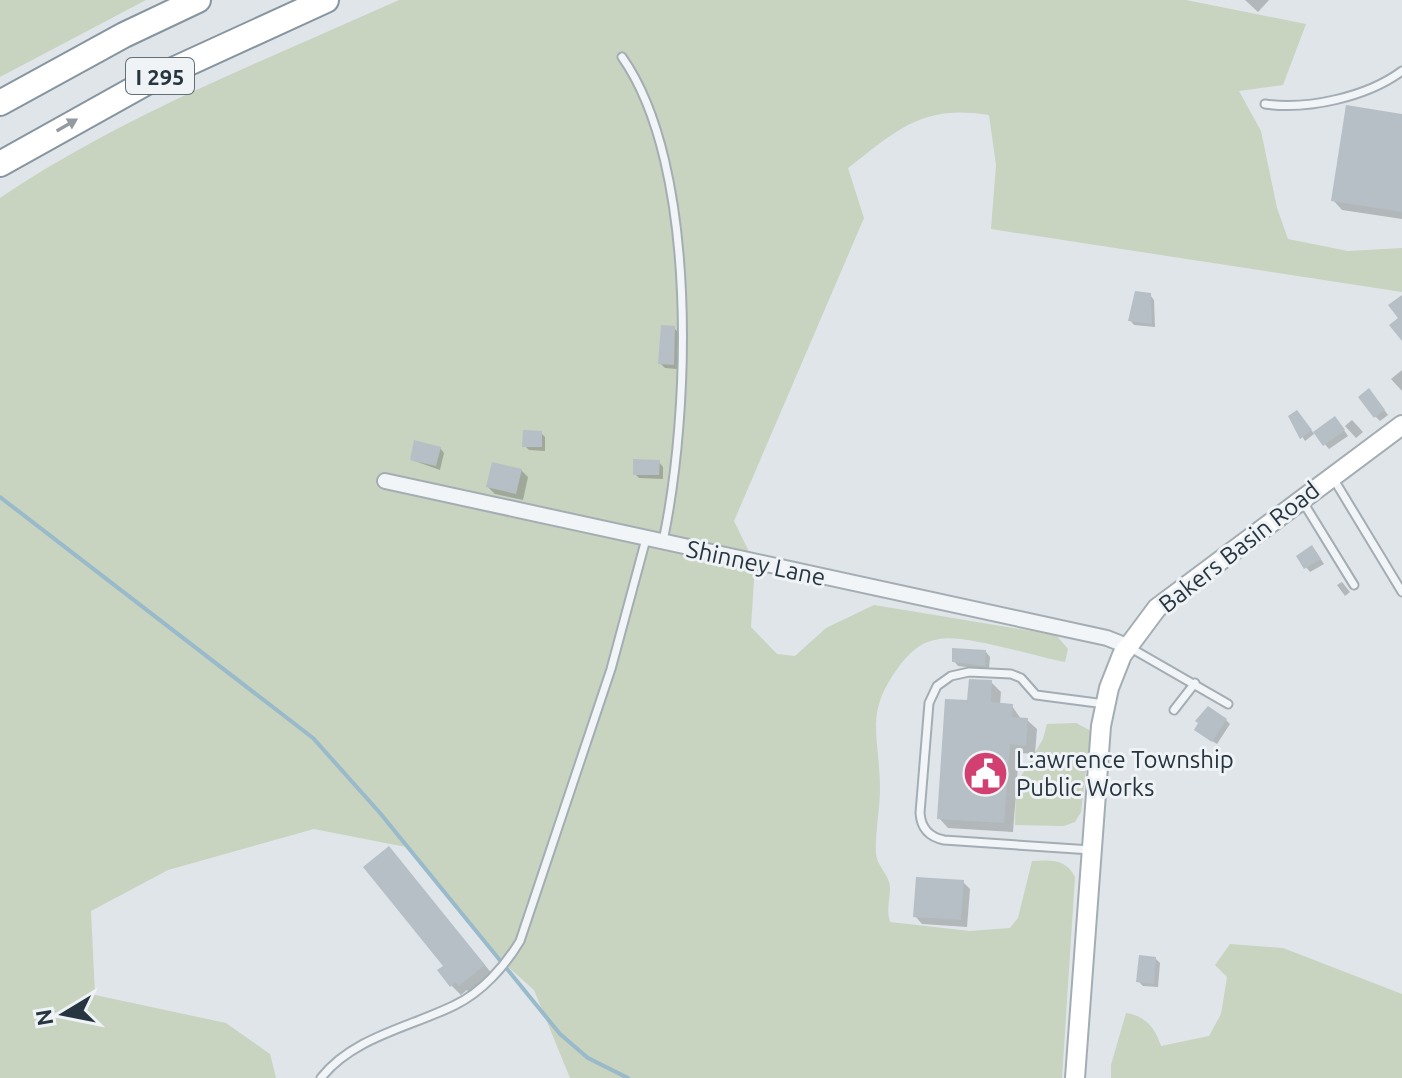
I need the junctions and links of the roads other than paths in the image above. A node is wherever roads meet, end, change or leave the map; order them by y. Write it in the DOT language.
graph roads {
  1 [pos="326,0"];
  2 [pos="189,4"];
  3 [pos="622,57"];
  4 [pos="1402,71"];
  5 [pos="0,86"];
  6 [pos="0,103"];
  7 [pos="1265,104"];
  8 [pos="0,164"];
  9 [pos="1402,425"];
  10 [pos="1332,476"];
  11 [pos="385,481"];
  12 [pos="1301,498"];
  13 [pos="646,539"];
  14 [pos="662,543"];
  15 [pos="1354,585"];
  16 [pos="1402,592"];
  17 [pos="1127,646"];
  18 [pos="1195,683"];
  19 [pos="1105,704"];
  20 [pos="1228,704"];
  21 [pos="1174,710"];
  22 [pos="1091,850"];
  23 [pos="321,1078"];
  24 [pos="1075,1078"];
  8 -- 1 [label="highway, I 295, one-way"];
  2 -- 5 [label="highway"];
  2 -- 6 [label="highway, I 295"];
  3 -- 14 [label="lane"];
  4 -- 7 [label="lane"];
  9 -- 10 [label="main road, Bakers Basin Road"];
  10 -- 12 [label="main road, Bakers Basin Road"];
  10 -- 16 [label="lane"];
  11 -- 13 [label="street, Shinney Lane"];
  12 -- 15 [label="lane"];
  12 -- 17 [label="main road, Bakers Basin Road"];
  13 -- 14 [label="street, Shinney Lane"];
  13 -- 23 [label="lane"];
  14 -- 17 [label="street, Shinney Lane"];
  17 -- 18 [label="lane"];
  17 -- 19 [label="main road, Bakers Basin Road"];
  18 -- 20 [label="lane"];
  18 -- 21 [label="lane"];
  19 -- 22 [label="main road, Bakers Basin Road"];
  19 -- 22 [label="lane"];
  22 -- 24 [label="main road, Bakers Basin Road"];
}
